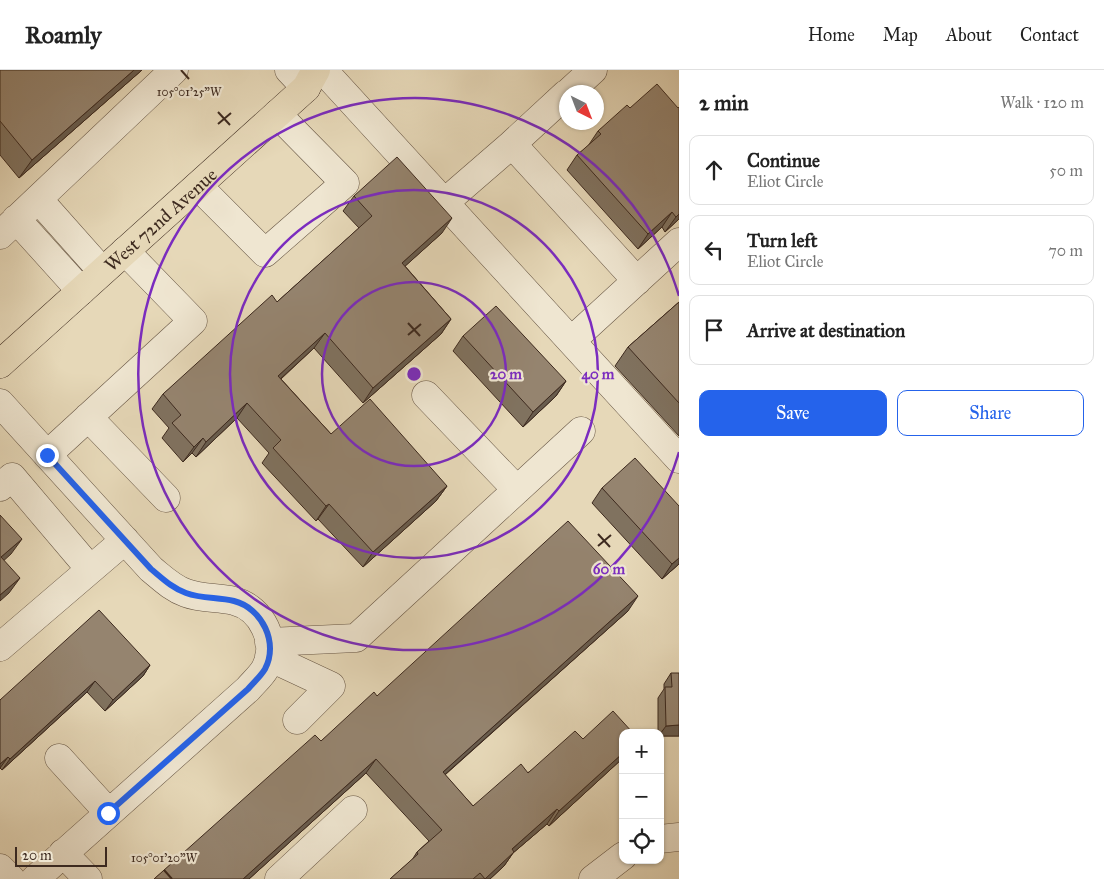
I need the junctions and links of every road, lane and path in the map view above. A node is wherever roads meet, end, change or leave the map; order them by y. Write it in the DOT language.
graph roads {
  1 [pos="174,70"];
  2 [pos="593,70"];
  3 [pos="308,75"];
  4 [pos="577,85"];
  5 [pos="559,101"];
  6 [pos="277,114"];
  7 [pos="512,144"];
  8 [pos="198,186"];
  9 [pos="38,199"];
  10 [pos="445,202"];
  11 [pos="8,227"];
  12 [pos="679,242"];
  13 [pos="125,251"];
  14 [pos="102,271"];
  15 [pos="637,281"];
  16 [pos="80,291"];
  17 [pos="571,341"];
  18 [pos="0,364"];
  19 [pos="426,395"];
  20 [pos="0,402"];
  21 [pos="88,418"];
  22 [pos="581,431"];
  23 [pos="47,455"];
  24 [pos="679,459"];
  25 [pos="0,487"];
  26 [pos="517,490"];
  27 [pos="166,498"];
  28 [pos="124,540"];
  29 [pos="90,569"];
  30 [pos="0,647"];
  31 [pos="269,649"];
  32 [pos="297,720"];
  33 [pos="59,758"];
  34 [pos="353,810"];
  35 [pos="108,813"];
  36 [pos="679,837"];
  37 [pos="664,839"];
  38 [pos="63,853"];
  39 [pos="619,859"];
  40 [pos="0,868"];
  41 [pos="11,879"];
  42 [pos="35,879"];
  43 [pos="88,879"];
  44 [pos="279,879"];
  45 [pos="592,879"];
  1 -- 9 [label="street"];
  2 -- 4 [label="street"];
  3 -- 6 [label="main road, West 72nd Avenue"];
  3 -- 10 [label="street"];
  5 -- 7 [label="street"];
  6 -- 8 [label="main road, West 72nd Avenue"];
  6 -- 8 [label="street"];
  7 -- 10 [label="street"];
  7 -- 15 [label="street"];
  8 -- 13 [label="main road, West 72nd Avenue"];
  9 -- 11 [label="street"];
  9 -- 14 [label="street"];
  10 -- 17 [label="street"];
  11 -- 16 [label="street"];
  12 -- 15 [label="street"];
  13 -- 14 [label="main road, West 72nd Avenue"];
  13 -- 21 [label="street"];
  14 -- 16 [label="main road, West 72nd Avenue"];
  15 -- 17 [label="street"];
  16 -- 18 [label="main road, West 72nd Avenue"];
  17 -- 24 [label="street"];
  19 -- 26 [label="street"];
  20 -- 23 [label="street"];
  21 -- 23 [label="street"];
  21 -- 27 [label="street"];
  22 -- 26 [label="street"];
  23 -- 28 [label="street"];
  25 -- 29 [label="street"];
  26 -- 31 [label="street"];
  28 -- 29 [label="street"];
  28 -- 31 [label="street"];
  29 -- 30 [label="street"];
  31 -- 32 [label="street"];
  31 -- 35 [label="street"];
  33 -- 35 [label="street"];
  34 -- 44 [label="street"];
  35 -- 38 [label="street"];
  36 -- 37 [label="street"];
  38 -- 42 [label="street"];
  38 -- 43 [label="street"];
  39 -- 45 [label="street"];
  40 -- 41 [label="street"];
}
